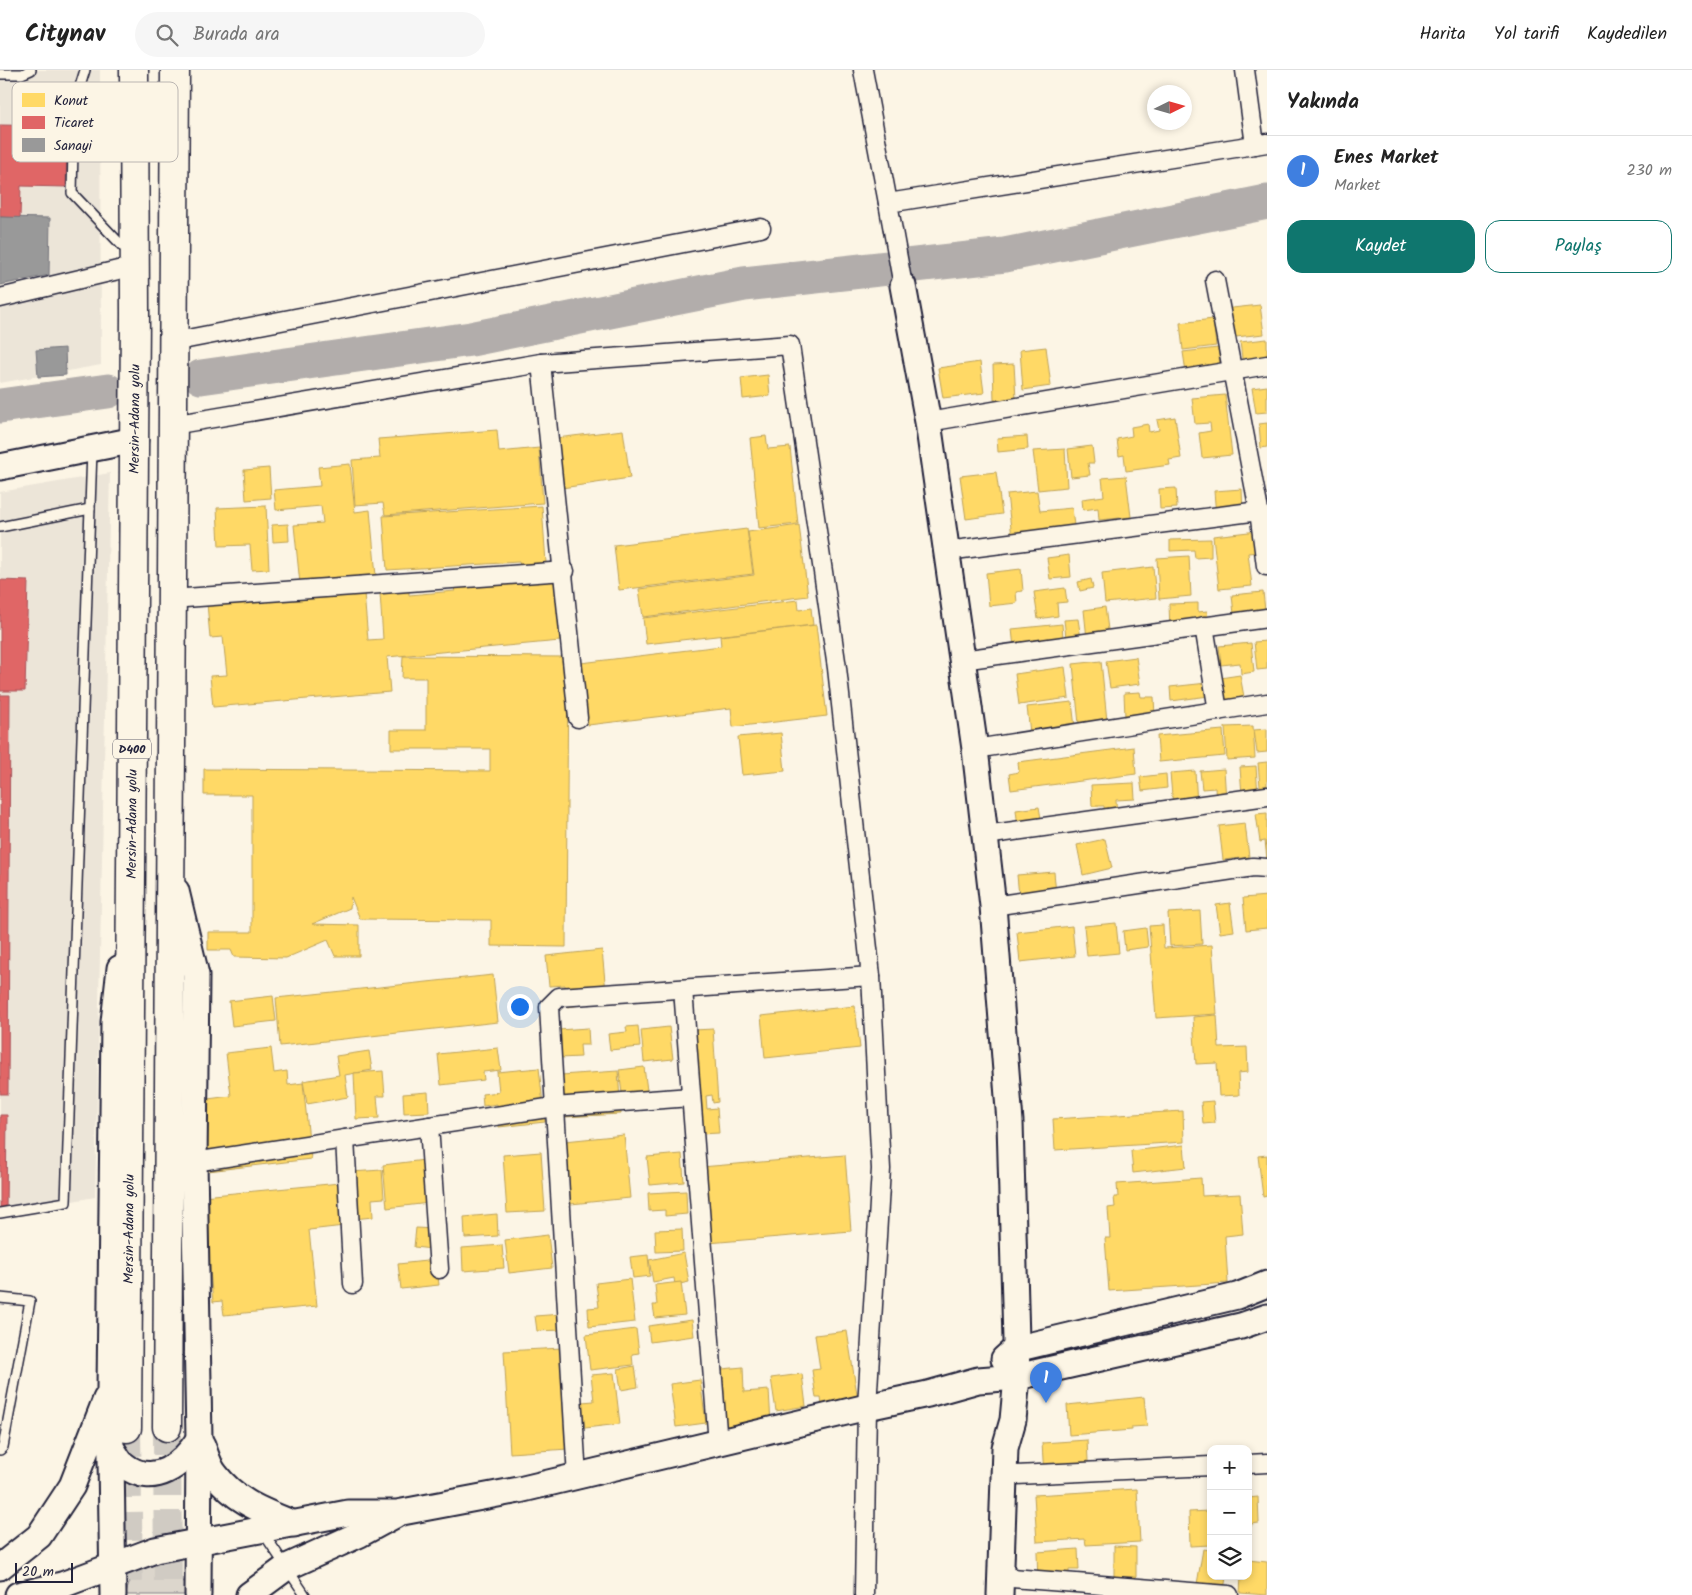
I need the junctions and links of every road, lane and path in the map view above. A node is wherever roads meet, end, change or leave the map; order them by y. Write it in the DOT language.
graph roads {
  1 [pos="31,70"];
  2 [pos="85,70"];
  3 [pos="188,70"];
  4 [pos="863,70"];
  5 [pos="1245,70"];
  6 [pos="0,74"];
  7 [pos="81,82"];
  8 [pos="1261,144"];
  9 [pos="73,162"];
  10 [pos="134,162"];
  11 [pos="174,162"];
  12 [pos="888,202"];
  13 [pos="761,228"];
  14 [pos="135,263"];
  15 [pos="1215,280"];
  16 [pos="903,286"];
  17 [pos="0,298"];
  18 [pos="172,329"];
  19 [pos="542,363"];
  20 [pos="1267,364"];
  21 [pos="1232,370"];
  22 [pos="928,422"];
  23 [pos="172,425"];
  24 [pos="135,440"];
  25 [pos="92,449"];
  26 [pos="0,467"];
  27 [pos="90,509"];
  28 [pos="1259,511"];
  29 [pos="0,527"];
  30 [pos="947,551"];
  31 [pos="1266,566"];
  32 [pos="564,572"];
  33 [pos="171,599"];
  34 [pos="1267,618"];
  35 [pos="1204,626"];
  36 [pos="962,660"];
  37 [pos="1267,703"];
  38 [pos="1218,711"];
  39 [pos="578,718"];
  40 [pos="975,749"];
  41 [pos="1267,796"];
  42 [pos="985,835"];
  43 [pos="132,863"];
  44 [pos="170,864"];
  45 [pos="1267,868"];
  46 [pos="993,906"];
  47 [pos="870,976"];
  48 [pos="683,989"];
  49 [pos="691,1097"];
  50 [pos="554,1107"];
  51 [pos="429,1126"];
  52 [pos="345,1139"];
  53 [pos="194,1162"];
  54 [pos="0,1213"];
  55 [pos="439,1269"];
  56 [pos="353,1284"];
  57 [pos="1267,1284"];
  58 [pos="0,1298"];
  59 [pos="1267,1317"];
  60 [pos="1015,1349"];
  61 [pos="1017,1377"];
  62 [pos="978,1380"];
  63 [pos="110,1390"];
  64 [pos="867,1407"];
  65 [pos="1013,1420"];
  66 [pos="167,1427"];
  67 [pos="199,1438"];
  68 [pos="119,1439"];
  69 [pos="718,1444"];
  70 [pos="0,1450"];
  71 [pos="1267,1463"];
  72 [pos="1252,1464"];
  73 [pos="1207,1466"];
  74 [pos="1016,1475"];
  75 [pos="577,1478"];
  76 [pos="397,1513"];
  77 [pos="252,1517"];
  78 [pos="294,1524"];
  79 [pos="198,1542"];
  80 [pos="0,1567"];
  81 [pos="113,1567"];
  82 [pos="288,1567"];
  83 [pos="1008,1589"];
  84 [pos="1146,1592"];
  85 [pos="18,1595"];
  86 [pos="113,1595"];
  87 [pos="198,1595"];
  88 [pos="249,1595"];
  89 [pos="305,1595"];
  90 [pos="864,1595"];
  91 [pos="1229,1595"];
  1 -- 6 [label="lane"];
  2 -- 7 [label="lane"];
  3 -- 18 [label="highway"];
  4 -- 12 [label="street"];
  5 -- 8 [label="street"];
  8 -- 12 [label="street"];
  9 -- 14 [label="lane"];
  10 -- 14 [label="highway, Mersin-Adana yolu / D400"];
  11 -- 18 [label="highway, D400"];
  12 -- 16 [label="street"];
  13 -- 18 [label="street"];
  14 -- 17 [label="street"];
  14 -- 24 [label="highway, Mersin-Adana yolu / D400"];
  15 -- 21 [label="street"];
  16 -- 22 [label="main road"];
  18 -- 23 [label="highway, D400"];
  19 -- 23 [label="street"];
  19 -- 32 [label="street"];
  19 -- 47 [label="street"];
  20 -- 21 [label="street"];
  21 -- 22 [label="street"];
  21 -- 28 [label="street"];
  22 -- 30 [label="main road"];
  23 -- 33 [label="highway, D400"];
  24 -- 25 [label="main road"];
  24 -- 43 [label="highway, Mersin-Adana yolu / D400"];
  25 -- 26 [label="main road"];
  25 -- 27 [label="lane"];
  27 -- 29 [label="lane"];
  27 -- 54 [label="lane"];
  28 -- 30 [label="street"];
  28 -- 31 [label="street"];
  30 -- 36 [label="main road"];
  32 -- 33 [label="street"];
  32 -- 39 [label="street"];
  33 -- 44 [label="highway, D400"];
  34 -- 35 [label="street"];
  35 -- 36 [label="street"];
  35 -- 38 [label="street"];
  36 -- 40 [label="main road"];
  37 -- 38 [label="street"];
  38 -- 40 [label="street"];
  40 -- 42 [label="main road"];
  41 -- 42 [label="street"];
  42 -- 46 [label="main road"];
  43 -- 63 [label="main road"];
  43 -- 68 [label="highway, Mersin-Adana yolu / D400"];
  44 -- 53 [label="main road"];
  44 -- 66 [label="highway, D400"];
  45 -- 46 [label="street"];
  46 -- 60 [label="main road"];
  47 -- 48 [label="street"];
  47 -- 64 [label="street"];
  48 -- 49 [label="street"];
  48 -- 50 [label="street"];
  49 -- 50 [label="street"];
  49 -- 69 [label="street"];
  50 -- 51 [label="street"];
  50 -- 75 [label="street"];
  51 -- 52 [label="street"];
  51 -- 55 [label="street"];
  52 -- 53 [label="street"];
  52 -- 56 [label="street"];
  53 -- 67 [label="main road"];
  57 -- 60 [label="main road"];
  58 -- 70 [label="lane"];
  59 -- 61 [label="main road"];
  60 -- 61 [label="main road"];
  60 -- 62 [label="main road"];
  61 -- 62 [label="main road"];
  61 -- 65 [label="main road"];
  62 -- 64 [label="main road"];
  63 -- 68 [label="main road"];
  63 -- 80 [label="main road"];
  64 -- 69 [label="main road"];
  64 -- 90 [label="street"];
  65 -- 74 [label="main road"];
  65 -- 83 [label="main road"];
  67 -- 68 [label="main road"];
  67 -- 77 [label="main road"];
  67 -- 79 [label="main road"];
  68 -- 81 [label="main road"];
  69 -- 75 [label="main road"];
  71 -- 72 [label="street"];
  73 -- 74 [label="street"];
  74 -- 83 [label="main road"];
  75 -- 76 [label="main road"];
  76 -- 78 [label="main road"];
  76 -- 82 [label="main road"];
  77 -- 78 [label="main road"];
  77 -- 78 [label="main road"];
  77 -- 79 [label="main road"];
  77 -- 82 [label="lane"];
  79 -- 81 [label="main road"];
  79 -- 87 [label="main road"];
  81 -- 85 [label="main road"];
  81 -- 86 [label="main road"];
  82 -- 88 [label="main road"];
  82 -- 89 [label="lane"];
  83 -- 84 [label="street"];
  84 -- 91 [label="street"];
}
